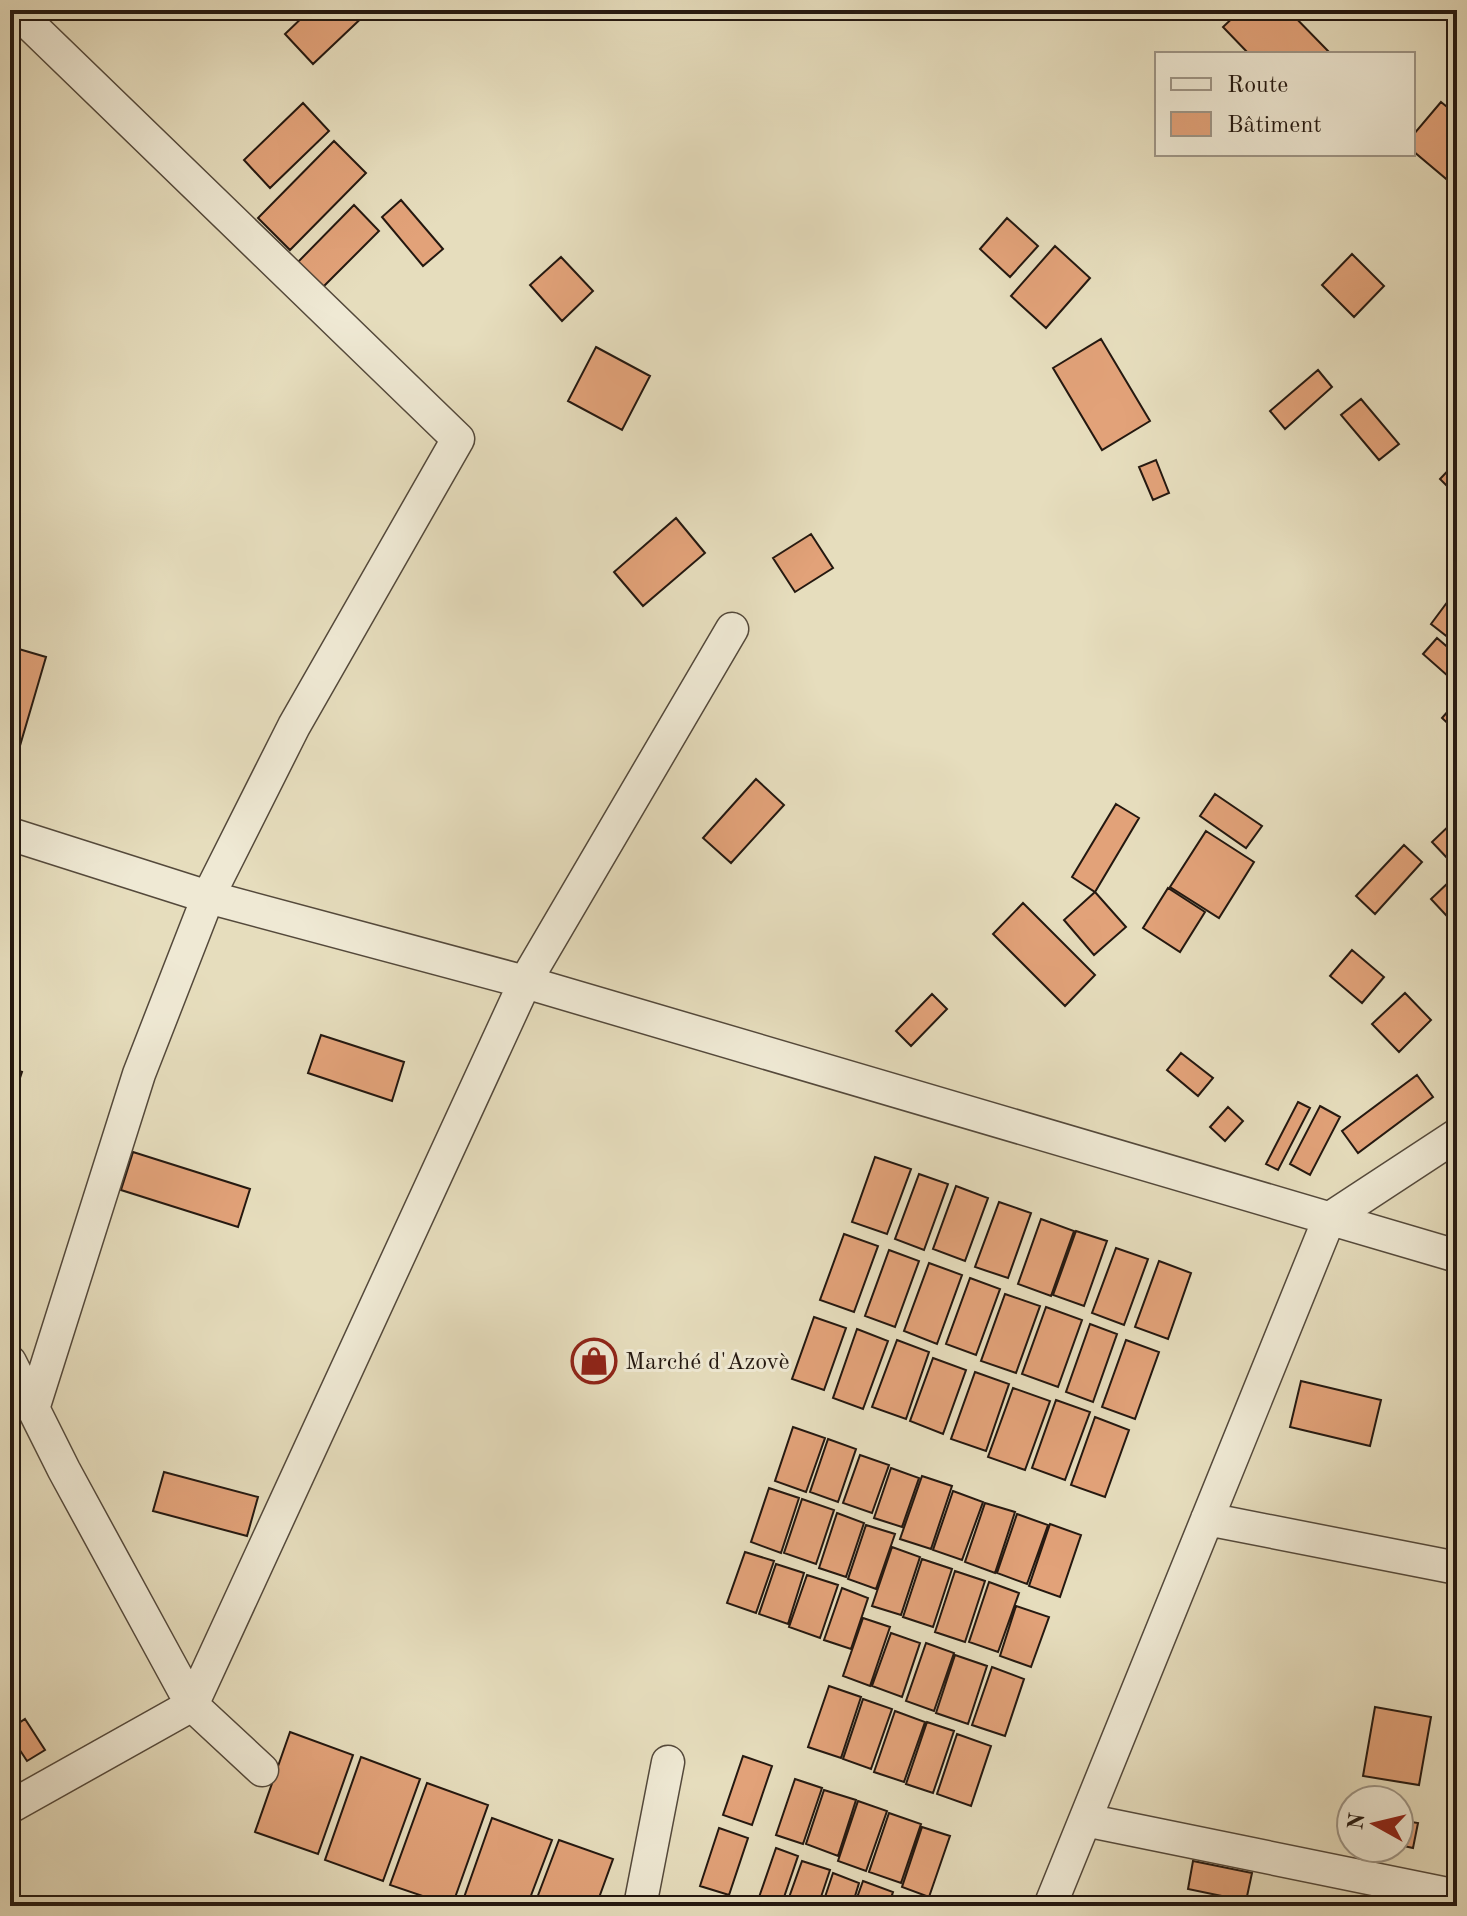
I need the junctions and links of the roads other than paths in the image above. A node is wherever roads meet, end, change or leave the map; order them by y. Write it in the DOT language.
graph roads {
  1 [pos="15,10"];
  2 [pos="732,629"];
  3 [pos="10,834"];
  4 [pos="208,897"];
  5 [pos="525,982"];
  6 [pos="1457,1135"];
  7 [pos="1329,1219"];
  8 [pos="1457,1256"];
  9 [pos="10,1362"];
  10 [pos="33,1409"];
  11 [pos="1207,1519"];
  12 [pos="1457,1568"];
  13 [pos="192,1705"];
  14 [pos="668,1762"];
  15 [pos="262,1770"];
  16 [pos="10,1807"];
  17 [pos="1085,1820"];
  18 [pos="1457,1896"];
  19 [pos="640,1906"];
  20 [pos="1050,1906"];
  1 -- 4 [label="street"];
  2 -- 5 [label="street"];
  3 -- 4 [label="street"];
  4 -- 5 [label="street"];
  4 -- 10 [label="street"];
  5 -- 7 [label="street"];
  5 -- 13 [label="street"];
  6 -- 7 [label="street"];
  7 -- 8 [label="street"];
  7 -- 11 [label="street"];
  9 -- 10 [label="street"];
  10 -- 13 [label="street"];
  11 -- 12 [label="street"];
  11 -- 17 [label="street"];
  13 -- 15 [label="street"];
  13 -- 16 [label="street"];
  14 -- 19 [label="street"];
  17 -- 18 [label="street"];
  17 -- 20 [label="street"];
}
